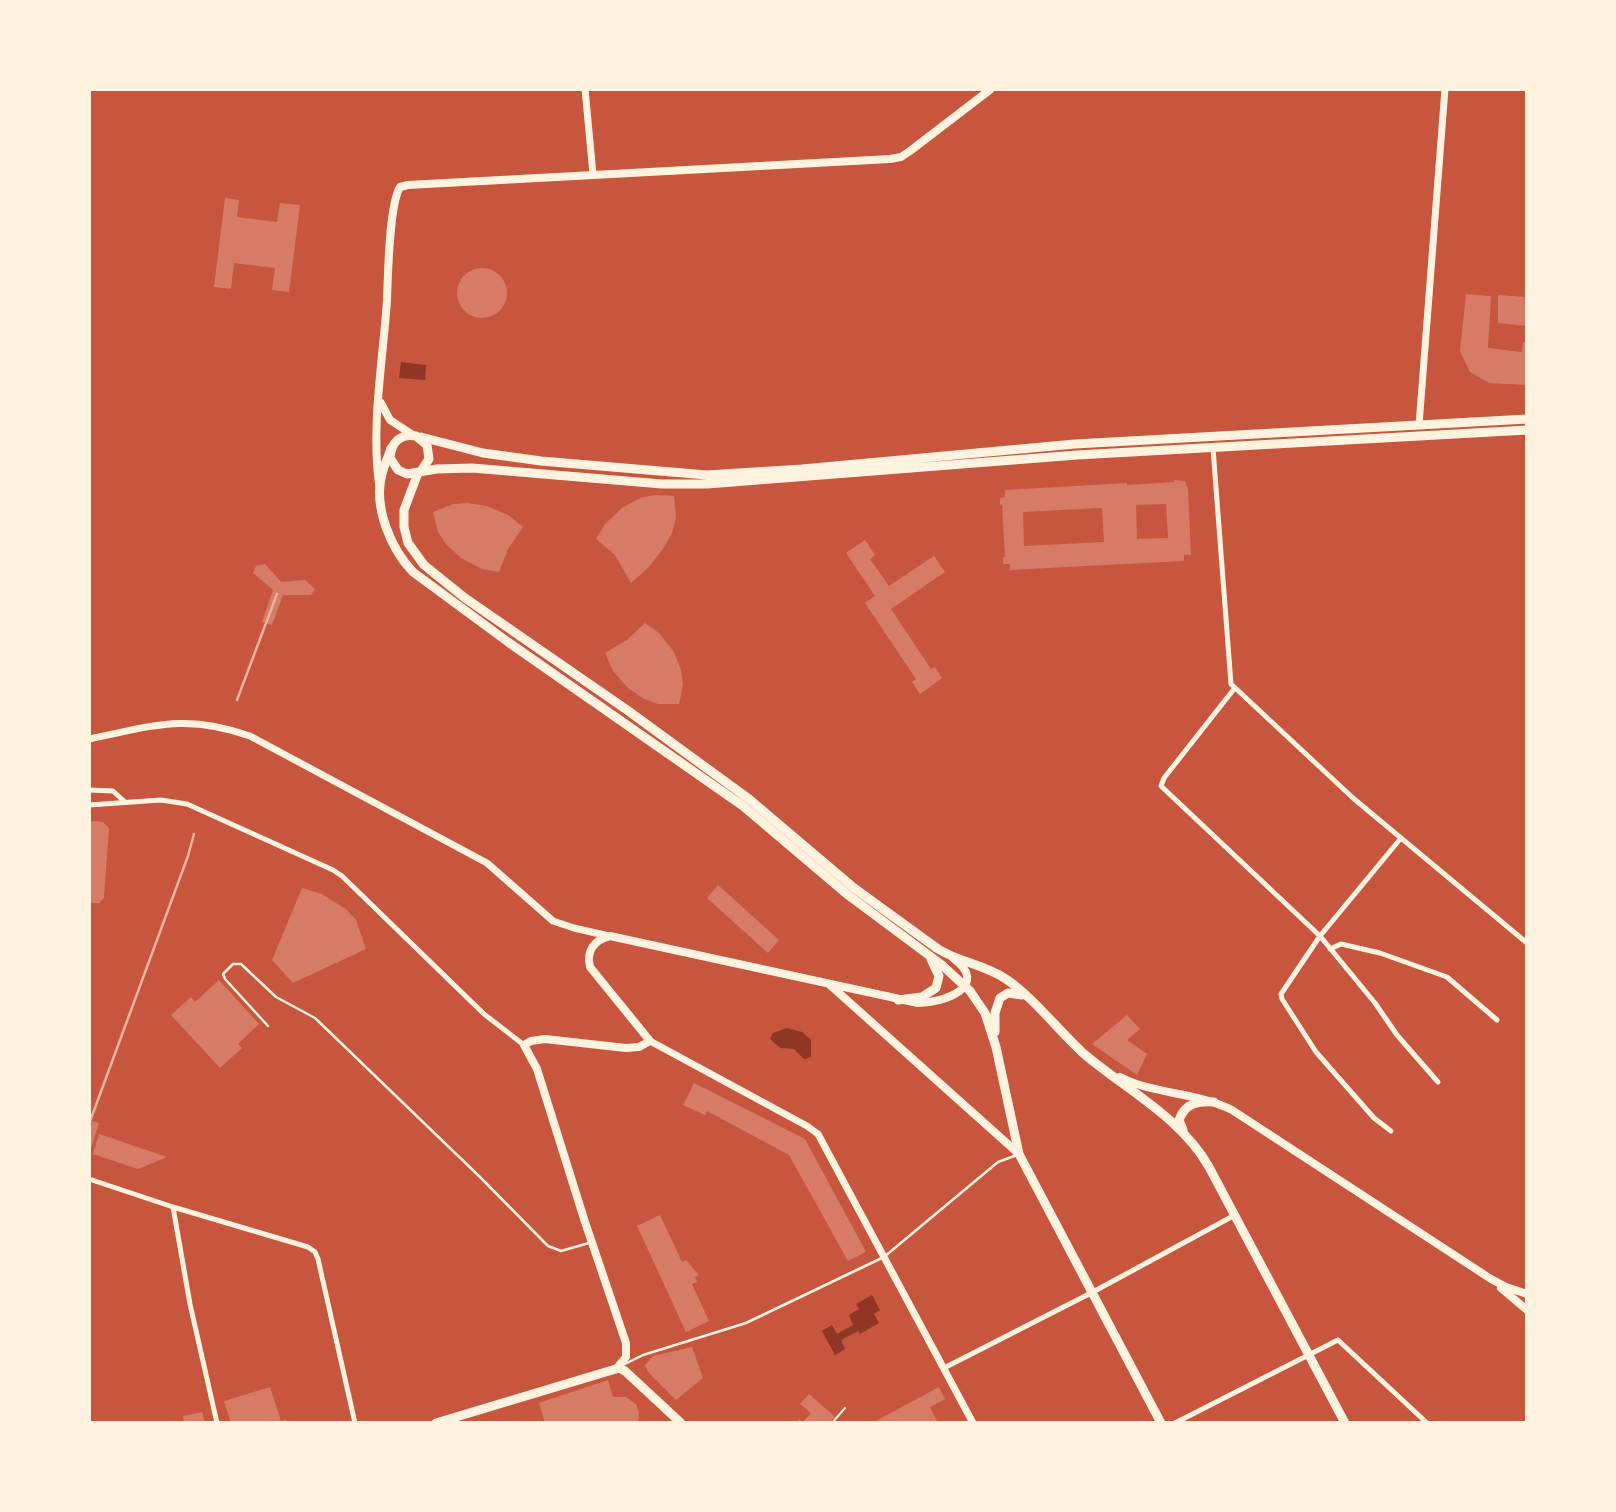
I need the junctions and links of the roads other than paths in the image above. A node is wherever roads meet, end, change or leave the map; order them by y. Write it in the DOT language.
graph roads {
  1 [pos="585,89"];
  2 [pos="991,89"];
  3 [pos="1445,89"];
  4 [pos="593,174"];
  5 [pos="379,396"];
  6 [pos="1527,419"];
  7 [pos="1419,425"];
  8 [pos="1527,430"];
  9 [pos="377,431"];
  10 [pos="414,435"];
  11 [pos="1213,447"];
  12 [pos="391,463"];
  13 [pos="419,472"];
  14 [pos="381,499"];
  15 [pos="1234,689"];
  16 [pos="89,739"];
  17 [pos="89,790"];
  18 [pos="125,802"];
  19 [pos="89,805"];
  20 [pos="1401,838"];
  21 [pos="610,936"];
  22 [pos="1320,936"];
  23 [pos="1527,943"];
  24 [pos="1330,949"];
  25 [pos="926,953"];
  26 [pos="950,956"];
  27 [pos="827,984"];
  28 [pos="964,985"];
  29 [pos="1027,997"];
  30 [pos="898,1000"];
  31 [pos="1497,1020"];
  32 [pos="268,1026"];
  33 [pos="650,1041"];
  34 [pos="524,1045"];
  35 [pos="996,1047"];
  36 [pos="1107,1072"];
  37 [pos="1438,1082"];
  38 [pos="1214,1102"];
  39 [pos="1391,1131"];
  40 [pos="1191,1140"];
  41 [pos="1019,1154"];
  42 [pos="89,1179"];
  43 [pos="173,1207"];
  44 [pos="1235,1215"];
  45 [pos="592,1242"];
  46 [pos="884,1256"];
  47 [pos="1491,1279"];
  48 [pos="1091,1293"];
  49 [pos="1527,1294"];
  50 [pos="1527,1310"];
  51 [pos="1310,1354"];
  52 [pos="617,1368"];
  53 [pos="944,1368"];
  54 [pos="217,1423"];
  55 [pos="355,1423"];
  56 [pos="436,1423"];
  57 [pos="681,1423"];
  58 [pos="973,1423"];
  59 [pos="1161,1423"];
  60 [pos="1175,1423"];
  61 [pos="1345,1423"];
  62 [pos="1427,1423"];
  1 -- 4 [label="street"];
  2 -- 4 [label="main road"];
  3 -- 7 [label="street"];
  4 -- 5 [label="main road"];
  5 -- 9 [label="main road"];
  5 -- 10 [label="main road"];
  6 -- 7 [label="main road"];
  7 -- 10 [label="main road"];
  8 -- 11 [label="main road"];
  9 -- 12 [label="main road"];
  9 -- 14 [label="main road"];
  10 -- 12 [label="main road"];
  10 -- 13 [label="main road"];
  11 -- 13 [label="main road"];
  11 -- 15 [label="street"];
  12 -- 13 [label="main road"];
  12 -- 14 [label="main road"];
  13 -- 26 [label="main road"];
  14 -- 25 [label="main road"];
  15 -- 20 [label="street"];
  15 -- 22 [label="street"];
  16 -- 21 [label="street"];
  17 -- 18 [label="street"];
  18 -- 19 [label="street"];
  18 -- 34 [label="street"];
  20 -- 22 [label="street"];
  20 -- 23 [label="street"];
  21 -- 27 [label="main road"];
  21 -- 33 [label="main road"];
  22 -- 24 [label="street"];
  22 -- 39 [label="street"];
  24 -- 31 [label="street"];
  24 -- 37 [label="street"];
  25 -- 28 [label="main road"];
  25 -- 30 [label="main road"];
  26 -- 28 [label="main road"];
  26 -- 29 [label="main road"];
  27 -- 30 [label="main road"];
  27 -- 41 [label="main road"];
  28 -- 30 [label="main road"];
  28 -- 35 [label="main road"];
  29 -- 35 [label="main road"];
  29 -- 36 [label="main road"];
  32 -- 45 [label="lane"];
  33 -- 34 [label="main road"];
  33 -- 46 [label="street"];
  34 -- 45 [label="main road"];
  35 -- 41 [label="main road"];
  36 -- 38 [label="main road"];
  36 -- 40 [label="main road"];
  38 -- 40 [label="main road"];
  38 -- 47 [label="main road"];
  40 -- 44 [label="main road"];
  41 -- 46 [label="lane"];
  41 -- 48 [label="main road"];
  42 -- 43 [label="street"];
  43 -- 54 [label="street"];
  43 -- 55 [label="street"];
  44 -- 48 [label="street"];
  44 -- 51 [label="main road"];
  45 -- 52 [label="main road"];
  46 -- 52 [label="lane"];
  46 -- 53 [label="street"];
  47 -- 49 [label="main road"];
  47 -- 50 [label="main road"];
  48 -- 53 [label="street"];
  48 -- 59 [label="main road"];
  51 -- 60 [label="street"];
  51 -- 61 [label="main road"];
  51 -- 62 [label="street"];
  52 -- 56 [label="main road"];
  52 -- 57 [label="main road"];
  53 -- 58 [label="street"];
}
